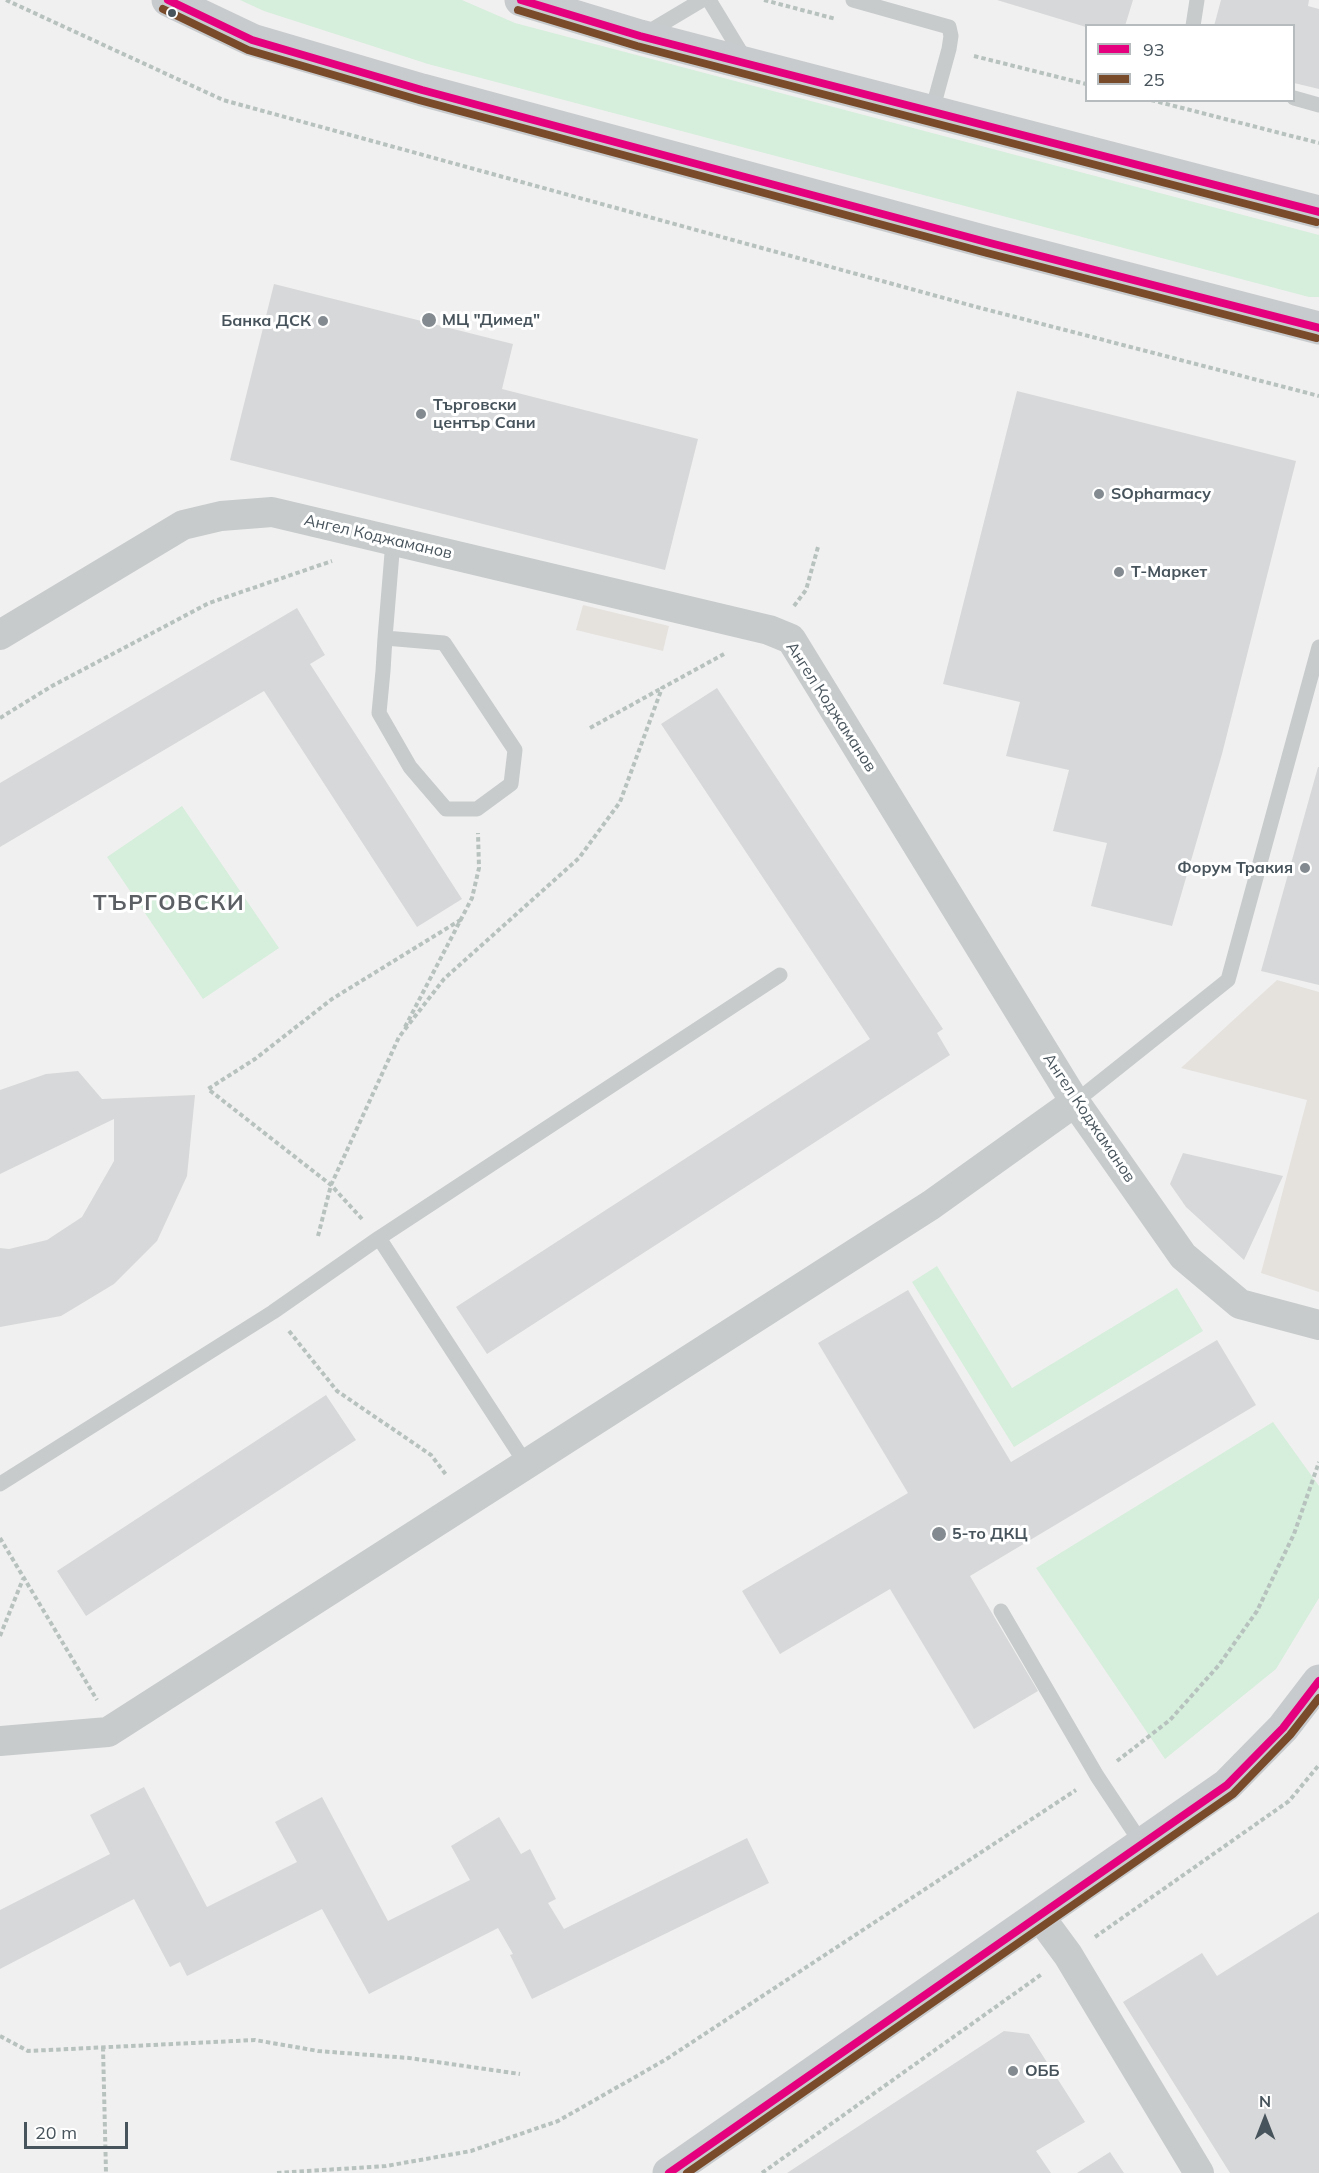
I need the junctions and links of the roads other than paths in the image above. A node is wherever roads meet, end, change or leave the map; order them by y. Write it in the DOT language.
graph roads {
  1 [pos="168,0"];
  2 [pos="521,0"];
  3 [pos="702,0"];
  4 [pos="709,0"];
  5 [pos="853,0"];
  6 [pos="1197,0"];
  7 [pos="1193,24"];
  8 [pos="640,36"];
  9 [pos="747,64"];
  10 [pos="1295,99"];
  11 [pos="1319,105"];
  12 [pos="932,111"];
  13 [pos="1319,212"];
  14 [pos="1319,328"];
  15 [pos="393,541"];
  16 [pos="0,636"];
  17 [pos="385,638"];
  18 [pos="1319,646"];
  19 [pos="780,975"];
  20 [pos="1075,1102"];
  21 [pos="379,1238"];
  22 [pos="1319,1325"];
  23 [pos="526,1464"];
  24 [pos="0,1484"];
  25 [pos="1001,1611"];
  26 [pos="1319,1681"];
  27 [pos="0,1742"];
  28 [pos="1142,1844"];
  29 [pos="1040,1917"];
  30 [pos="673,2172"];
  31 [pos="1199,2173"];
  1 -- 14 [label="main road"];
  2 -- 8 [label="main road"];
  3 -- 8 [label="lane"];
  4 -- 9 [label="lane"];
  5 -- 12 [label="lane"];
  6 -- 7 [label="lane"];
  8 -- 9 [label="main road"];
  9 -- 12 [label="main road"];
  10 -- 11 [label="lane"];
  12 -- 13 [label="main road"];
  15 -- 16 [label="street, Ангел Коджаманов"];
  15 -- 17 [label="lane"];
  15 -- 20 [label="street, Ангел Коджаманов"];
  17 -- 17 [label="lane"];
  18 -- 20 [label="lane"];
  19 -- 21 [label="lane"];
  20 -- 22 [label="street, Ангел Коджаманов"];
  20 -- 23 [label="street"];
  21 -- 23 [label="lane"];
  21 -- 24 [label="lane"];
  23 -- 27 [label="street"];
  25 -- 28 [label="lane"];
  26 -- 28 [label="main road"];
  28 -- 29 [label="main road"];
  29 -- 30 [label="main road"];
  29 -- 31 [label="street"];
}
